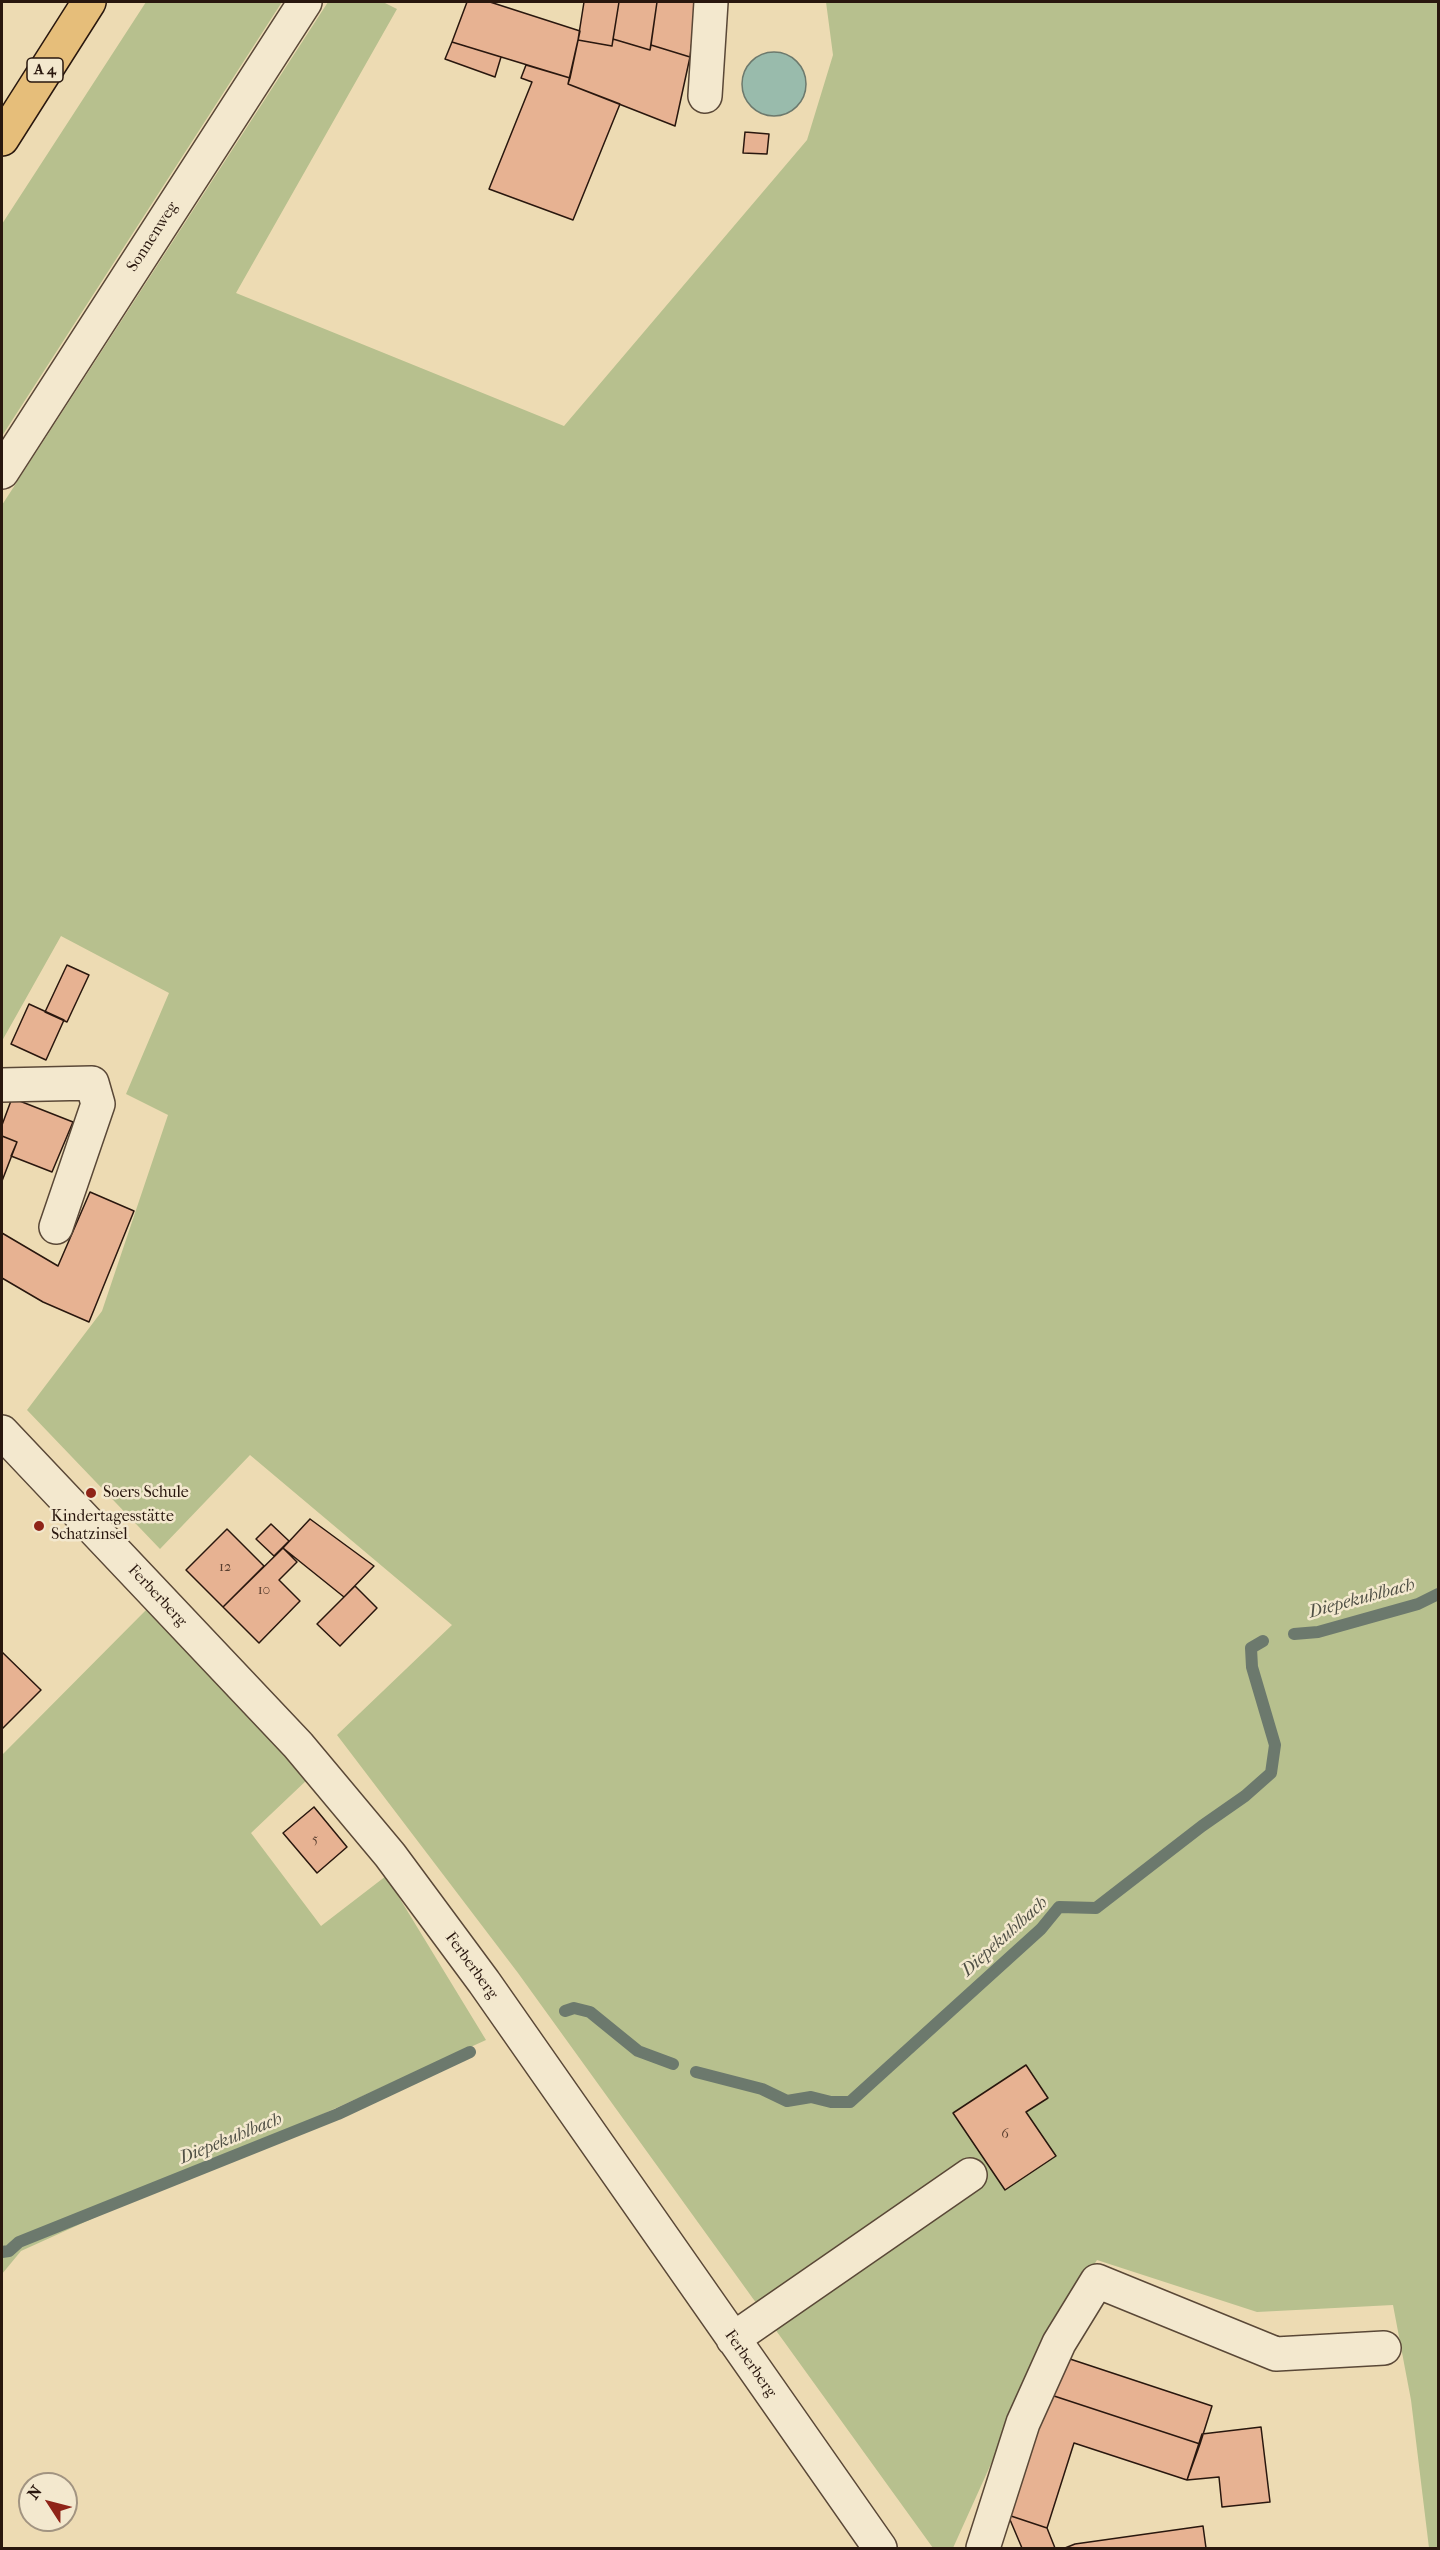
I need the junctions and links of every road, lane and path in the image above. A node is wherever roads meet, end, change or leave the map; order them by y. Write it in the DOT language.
graph roads {
  1 [pos="89,2"];
  2 [pos="305,2"];
  3 [pos="711,2"];
  4 [pos="705,96"];
  5 [pos="2,139"];
  6 [pos="2,472"];
  7 [pos="2,1085"];
  8 [pos="57,1227"];
  9 [pos="2,1432"];
  10 [pos="970,2175"];
  11 [pos="733,2339"];
  12 [pos="1384,2348"];
  13 [pos="880,2548"];
  14 [pos="983,2548"];
  1 -- 5 [label="highway, A 4"];
  2 -- 6 [label="street, Sonnenweg"];
  3 -- 4 [label="street"];
  7 -- 8 [label="street"];
  9 -- 11 [label="street, Ferberberg"];
  10 -- 11 [label="street"];
  11 -- 13 [label="street, Ferberberg"];
  12 -- 14 [label="street"];
}
